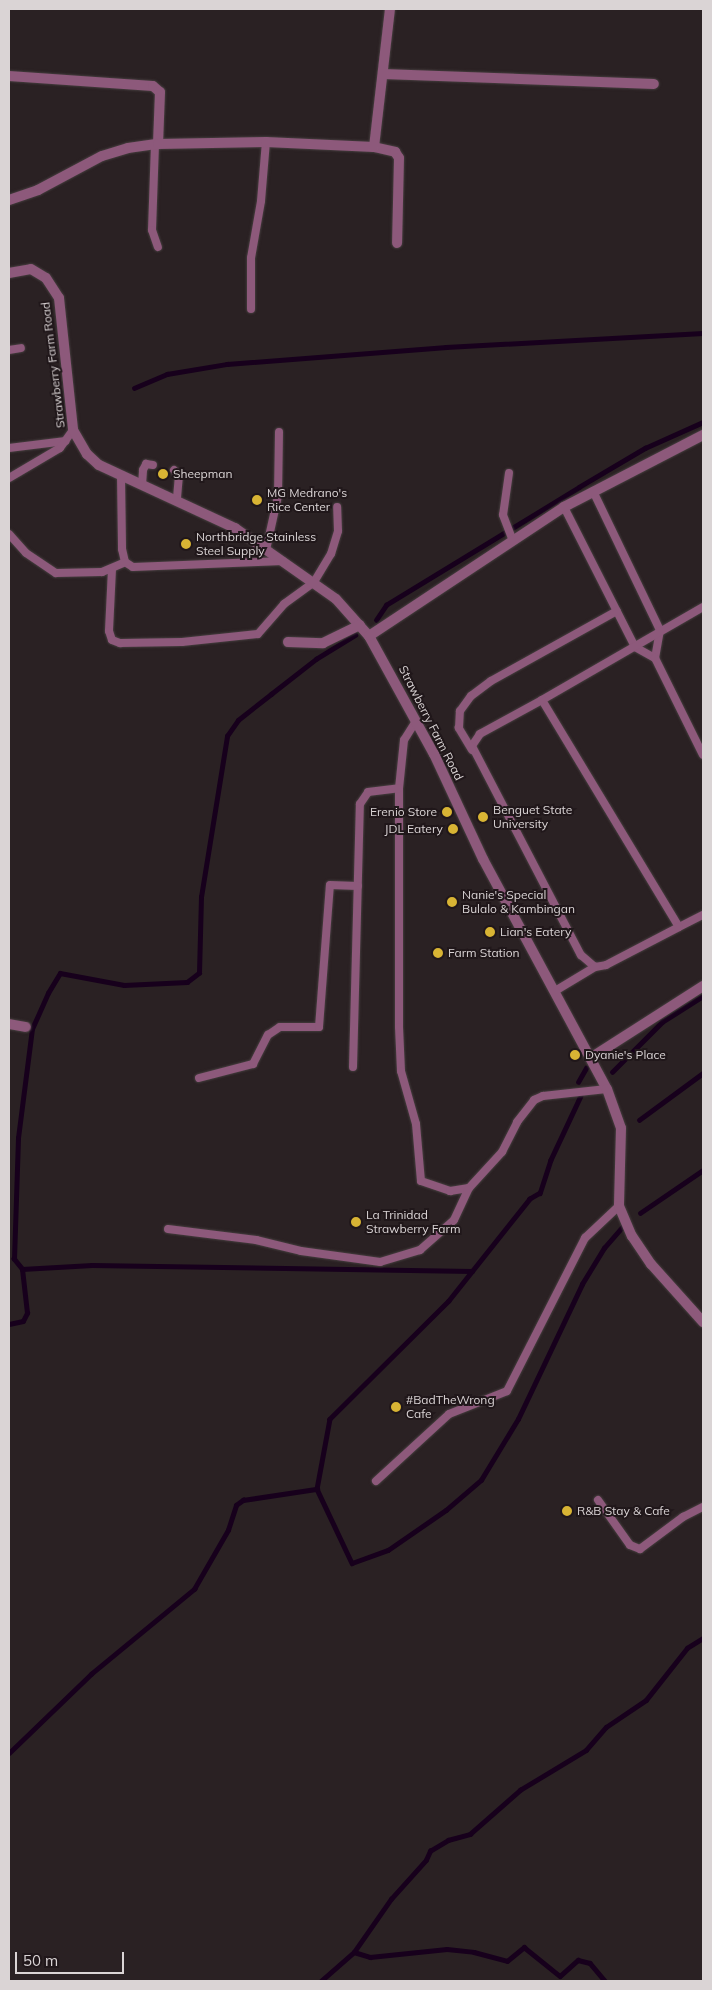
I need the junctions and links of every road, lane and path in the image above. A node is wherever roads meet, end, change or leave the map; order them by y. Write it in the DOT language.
graph roads {
  1 [pos="390,9"];
  2 [pos="383,74"];
  3 [pos="9,76"];
  4 [pos="654,84"];
  5 [pos="266,142"];
  6 [pos="157,144"];
  7 [pos="374,147"];
  8 [pos="9,200"];
  9 [pos="396,243"];
  10 [pos="158,247"];
  11 [pos="9,273"];
  12 [pos="252,309"];
  13 [pos="21,348"];
  14 [pos="9,350"];
  15 [pos="73,430"];
  16 [pos="279,432"];
  17 [pos="703,435"];
  18 [pos="66,440"];
  19 [pos="9,448"];
  20 [pos="153,465"];
  21 [pos="174,470"];
  22 [pos="508,473"];
  23 [pos="122,476"];
  24 [pos="9,478"];
  25 [pos="142,484"];
  26 [pos="593,491"];
  27 [pos="177,500"];
  28 [pos="564,506"];
  29 [pos="337,507"];
  30 [pos="9,534"];
  31 [pos="512,538"];
  32 [pos="266,550"];
  33 [pos="283,561"];
  34 [pos="125,562"];
  35 [pos="112,569"];
  36 [pos="314,582"];
  37 [pos="703,607"];
  38 [pos="617,611"];
  39 [pos="360,625"];
  40 [pos="660,630"];
  41 [pos="369,636"];
  42 [pos="288,642"];
  43 [pos="635,647"];
  44 [pos="655,658"];
  45 [pos="542,700"];
  46 [pos="416,721"];
  47 [pos="474,755"];
  48 [pos="703,755"];
  49 [pos="399,788"];
  50 [pos="358,886"];
  51 [pos="703,915"];
  52 [pos="679,927"];
  53 [pos="595,967"];
  54 [pos="703,986"];
  55 [pos="555,991"];
  56 [pos="9,1024"];
  57 [pos="26,1027"];
  58 [pos="592,1057"];
  59 [pos="353,1067"];
  60 [pos="199,1078"];
  61 [pos="607,1089"];
  62 [pos="469,1188"];
  63 [pos="619,1206"];
  64 [pos="168,1229"];
  65 [pos="703,1322"];
  66 [pos="376,1480"];
  67 [pos="598,1500"];
  68 [pos="703,1507"];
  1 -- 2 [label="street"];
  2 -- 4 [label="street"];
  2 -- 7 [label="street"];
  3 -- 6 [label="street"];
  5 -- 6 [label="street"];
  5 -- 7 [label="street"];
  5 -- 12 [label="lane"];
  6 -- 8 [label="street"];
  6 -- 10 [label="lane"];
  7 -- 9 [label="street"];
  11 -- 15 [label="street, Strawberry Farm Road"];
  13 -- 14 [label="lane"];
  15 -- 18 [label="lane"];
  15 -- 23 [label="street, Strawberry Farm Road"];
  16 -- 32 [label="lane"];
  17 -- 26 [label="street"];
  18 -- 19 [label="lane"];
  18 -- 24 [label="lane"];
  20 -- 25 [label="lane"];
  21 -- 27 [label="lane"];
  22 -- 31 [label="lane"];
  23 -- 25 [label="street, Strawberry Farm Road"];
  23 -- 34 [label="lane"];
  25 -- 27 [label="street, Strawberry Farm Road"];
  26 -- 28 [label="street"];
  26 -- 40 [label="lane"];
  27 -- 32 [label="street, Strawberry Farm Road"];
  28 -- 31 [label="street"];
  28 -- 38 [label="lane"];
  29 -- 36 [label="lane"];
  30 -- 35 [label="lane"];
  31 -- 41 [label="street"];
  32 -- 33 [label="street, Strawberry Farm Road"];
  33 -- 34 [label="lane"];
  33 -- 36 [label="street, Strawberry Farm Road"];
  34 -- 35 [label="lane"];
  35 -- 36 [label="lane"];
  36 -- 39 [label="street, Strawberry Farm Road"];
  37 -- 40 [label="lane"];
  38 -- 43 [label="lane"];
  38 -- 47 [label="lane"];
  39 -- 41 [label="street, Strawberry Farm Road"];
  39 -- 42 [label="street"];
  40 -- 43 [label="lane"];
  40 -- 44 [label="lane"];
  41 -- 46 [label="street, Strawberry Farm Road"];
  43 -- 44 [label="lane"];
  43 -- 45 [label="lane"];
  44 -- 48 [label="lane"];
  45 -- 47 [label="lane"];
  45 -- 52 [label="lane"];
  46 -- 49 [label="lane"];
  46 -- 55 [label="street, Strawberry Farm Road"];
  47 -- 53 [label="lane"];
  49 -- 50 [label="lane"];
  49 -- 62 [label="lane"];
  50 -- 59 [label="lane"];
  50 -- 60 [label="lane"];
  51 -- 52 [label="lane"];
  52 -- 53 [label="lane"];
  53 -- 55 [label="lane"];
  54 -- 58 [label="street"];
  55 -- 58 [label="street, Strawberry Farm Road"];
  56 -- 57 [label="street"];
  58 -- 61 [label="street, Strawberry Farm Road"];
  61 -- 62 [label="lane"];
  61 -- 63 [label="street, Strawberry Farm Road"];
  62 -- 64 [label="lane"];
  63 -- 65 [label="street, Strawberry Farm Road"];
  63 -- 66 [label="lane"];
  67 -- 68 [label="lane"];
}
